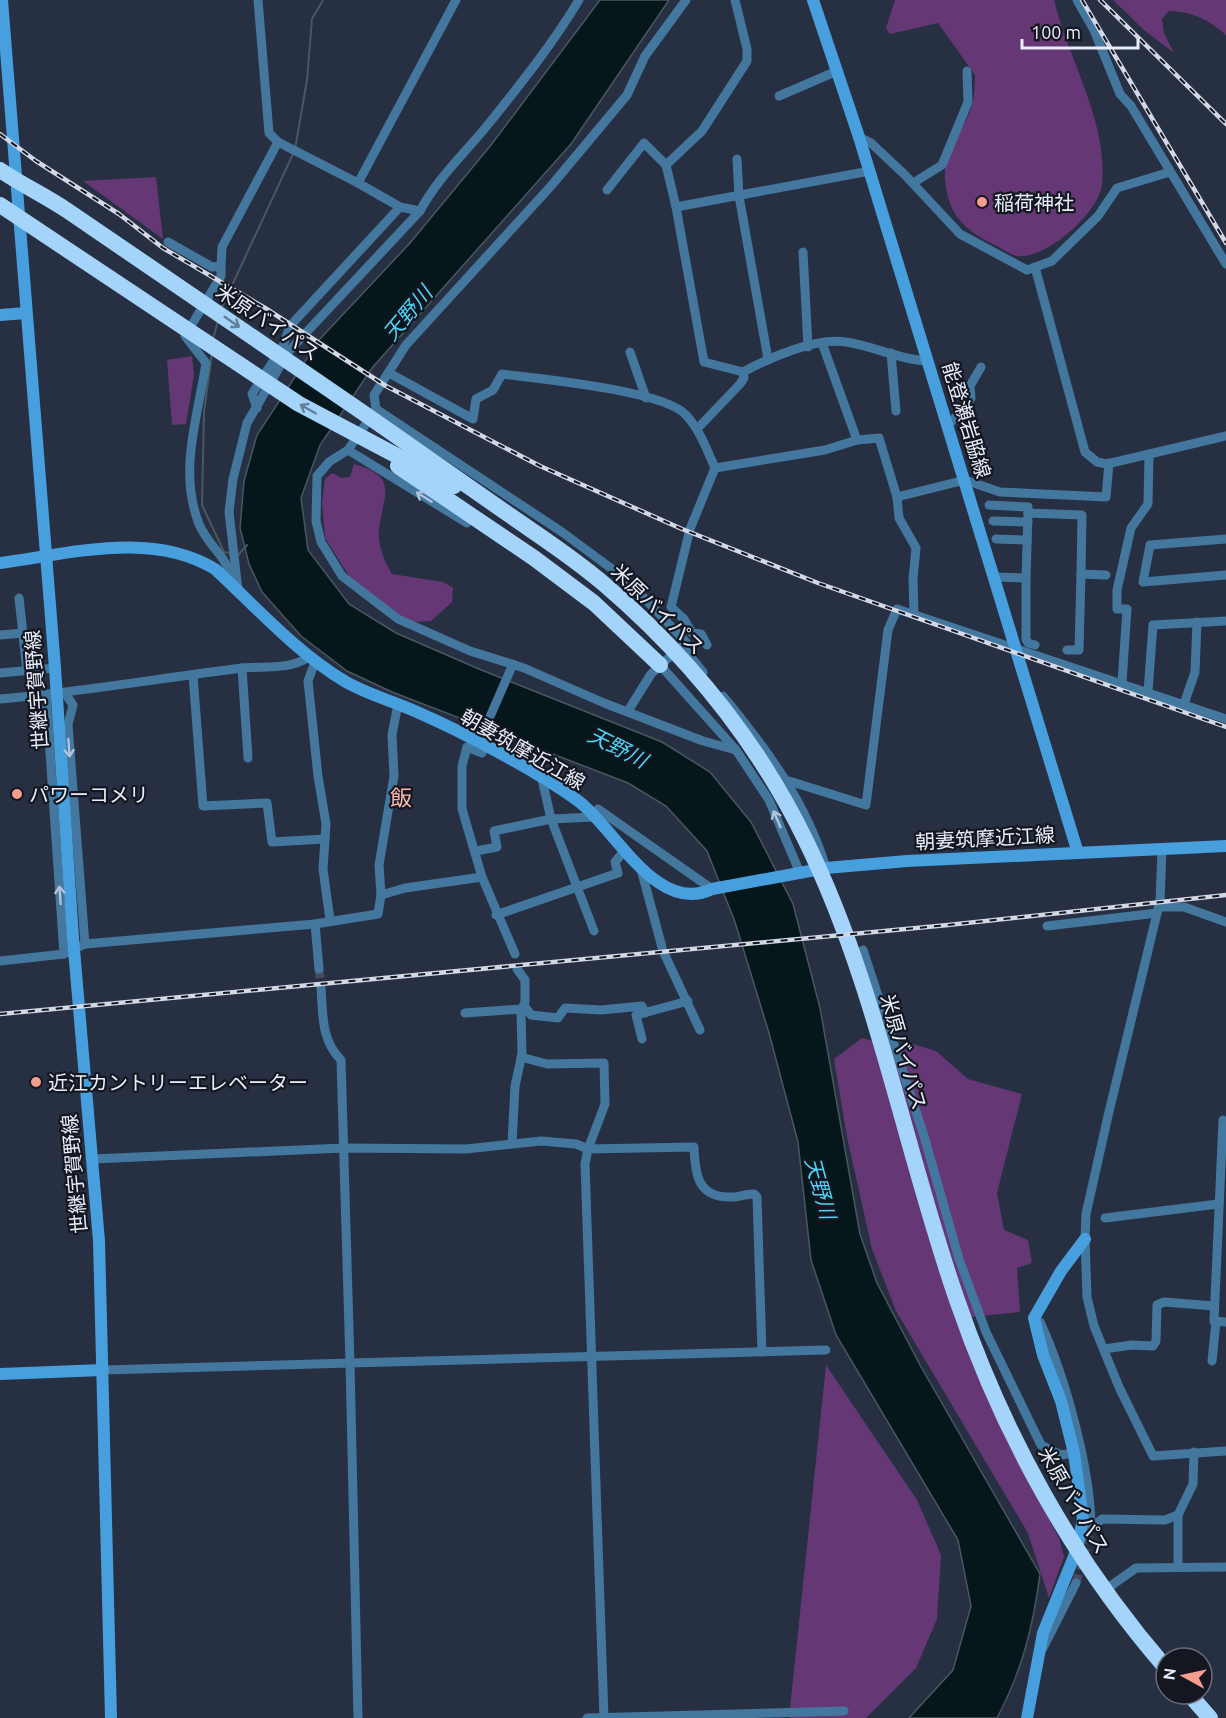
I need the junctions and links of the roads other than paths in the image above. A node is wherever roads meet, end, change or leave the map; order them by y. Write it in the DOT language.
graph roads {
  1 [pos="2,0"];
  2 [pos="258,0"];
  3 [pos="456,0"];
  4 [pos="579,0"];
  5 [pos="686,0"];
  6 [pos="735,0"];
  7 [pos="813,0"];
  8 [pos="1077,0"];
  9 [pos="967,70"];
  10 [pos="837,71"];
  11 [pos="778,96"];
  12 [pos="859,136"];
  13 [pos="278,142"];
  14 [pos="737,159"];
  15 [pos="666,165"];
  16 [pos="0,170"];
  17 [pos="870,171"];
  18 [pos="1170,172"];
  19 [pos="17,182"];
  20 [pos="358,183"];
  21 [pos="913,183"];
  22 [pos="607,190"];
  23 [pos="739,196"];
  24 [pos="0,205"];
  25 [pos="63,207"];
  26 [pos="400,207"];
  27 [pos="676,207"];
  28 [pos="420,211"];
  29 [pos="20,219"];
  30 [pos="54,241"];
  31 [pos="168,242"];
  32 [pos="803,252"];
  33 [pos="1226,264"];
  34 [pos="221,266"];
  35 [pos="1035,267"];
  36 [pos="208,298"];
  37 [pos="26,313"];
  38 [pos="0,315"];
  39 [pos="185,336"];
  40 [pos="822,343"];
  41 [pos="808,347"];
  42 [pos="630,352"];
  43 [pos="891,353"];
  44 [pos="768,359"];
  45 [pos="928,361"];
  46 [pos="981,367"];
  47 [pos="743,372"];
  48 [pos="389,373"];
  49 [pos="646,398"];
  50 [pos="257,408"];
  51 [pos="376,409"];
  52 [pos="896,411"];
  53 [pos="948,426"];
  54 [pos="340,428"];
  55 [pos="697,429"];
  56 [pos="1226,436"];
  57 [pos="857,440"];
  58 [pos="348,450"];
  59 [pos="1149,454"];
  60 [pos="436,461"];
  61 [pos="1110,463"];
  62 [pos="715,468"];
  63 [pos="965,480"];
  64 [pos="897,497"];
  65 [pos="989,505"];
  66 [pos="508,514"];
  67 [pos="1028,518"];
  68 [pos="993,521"];
  69 [pos="996,539"];
  70 [pos="1226,539"];
  71 [pos="1027,540"];
  72 [pos="46,557"];
  73 [pos="0,563"];
  74 [pos="1081,574"];
  75 [pos="1106,575"];
  76 [pos="1226,575"];
  77 [pos="995,577"];
  78 [pos="1026,578"];
  79 [pos="238,590"];
  80 [pos="19,598"];
  81 [pos="1080,599"];
  82 [pos="1090,599"];
  83 [pos="914,614"];
  84 [pos="1226,621"];
  85 [pos="1197,622"];
  86 [pos="23,633"];
  87 [pos="0,635"];
  88 [pos="686,640"];
  89 [pos="707,645"];
  90 [pos="1035,645"];
  91 [pos="1017,649"];
  92 [pos="1066,650"];
  93 [pos="312,660"];
  94 [pos="55,668"];
  95 [pos="511,668"];
  96 [pos="657,668"];
  97 [pos="242,669"];
  98 [pos="27,670"];
  99 [pos="0,673"];
  100 [pos="193,675"];
  101 [pos="1122,682"];
  102 [pos="1148,691"];
  103 [pos="56,694"];
  104 [pos="0,699"];
  105 [pos="398,704"];
  106 [pos="1184,704"];
  107 [pos="628,711"];
  108 [pos="1225,716"];
  109 [pos="484,741"];
  110 [pos="736,750"];
  111 [pos="248,758"];
  112 [pos="542,779"];
  113 [pos="789,781"];
  114 [pos="594,817"];
  115 [pos="551,819"];
  116 [pos="325,839"];
  117 [pos="1226,846"];
  118 [pos="476,850"];
  119 [pos="625,850"];
  120 [pos="1162,850"];
  121 [pos="1078,853"];
  122 [pos="826,868"];
  123 [pos="641,869"];
  124 [pos="795,874"];
  125 [pos="482,877"];
  126 [pos="576,887"];
  127 [pos="716,888"];
  128 [pos="381,895"];
  129 [pos="1158,910"];
  130 [pos="496,915"];
  131 [pos="330,920"];
  132 [pos="1226,922"];
  133 [pos="315,924"];
  134 [pos="1047,926"];
  135 [pos="594,931"];
  136 [pos="79,941"];
  137 [pos="863,950"];
  138 [pos="64,954"];
  139 [pos="515,954"];
  140 [pos="0,960"];
  141 [pos="319,969"];
  142 [pos="518,969"];
  143 [pos="321,988"];
  144 [pos="688,1001"];
  145 [pos="523,1007"];
  146 [pos="465,1013"];
  147 [pos="645,1013"];
  148 [pos="700,1030"];
  149 [pos="642,1040"];
  150 [pos="521,1057"];
  151 [pos="1223,1120"];
  152 [pos="512,1143"];
  153 [pos="344,1149"];
  154 [pos="588,1149"];
  155 [pos="93,1159"];
  156 [pos="1218,1204"];
  157 [pos="1105,1218"];
  158 [pos="1084,1239"];
  159 [pos="1214,1306"];
  160 [pos="1034,1318"];
  161 [pos="1221,1322"];
  162 [pos="1104,1349"];
  163 [pos="826,1350"];
  164 [pos="762,1352"];
  165 [pos="592,1357"];
  166 [pos="1212,1360"];
  167 [pos="350,1363"];
  168 [pos="103,1370"];
  169 [pos="0,1374"];
  170 [pos="1226,1451"];
  171 [pos="1194,1452"];
  172 [pos="1074,1453"];
  173 [pos="1178,1515"];
  174 [pos="1077,1549"];
  175 [pos="1179,1567"];
  176 [pos="1226,1567"];
  177 [pos="1076,1583"];
  178 [pos="1107,1594"];
  179 [pos="1154,1653"];
  180 [pos="1038,1658"];
  181 [pos="1200,1706"];
  182 [pos="844,1711"];
  183 [pos="111,1718"];
  184 [pos="358,1718"];
  185 [pos="587,1718"];
  186 [pos="604,1718"];
  187 [pos="1027,1718"];
  188 [pos="1210,1718"];
  1 -- 19 [label="main road, 世継宇賀野線"];
  2 -- 13 [label="street"];
  3 -- 20 [label="street"];
  4 -- 28 [label="street"];
  5 -- 48 [label="street"];
  6 -- 15 [label="street"];
  7 -- 10 [label="main road, 能登瀬岩脇線"];
  8 -- 18 [label="street"];
  9 -- 21 [label="street"];
  10 -- 11 [label="street"];
  10 -- 12 [label="main road, 能登瀬岩脇線"];
  12 -- 17 [label="main road, 能登瀬岩脇線"];
  12 -- 21 [label="street"];
  13 -- 20 [label="street"];
  13 -- 34 [label="street"];
  14 -- 23 [label="street"];
  15 -- 22 [label="street"];
  15 -- 27 [label="street"];
  16 -- 19 [label="highway, 米原バイパス"];
  17 -- 23 [label="street"];
  17 -- 45 [label="main road, 能登瀬岩脇線"];
  18 -- 33 [label="street"];
  18 -- 35 [label="street"];
  19 -- 25 [label="highway, 米原バイパス"];
  19 -- 29 [label="main road, 世継宇賀野線"];
  20 -- 26 [label="street"];
  21 -- 35 [label="street"];
  23 -- 27 [label="street"];
  23 -- 44 [label="street"];
  24 -- 29 [label="highway, 米原バイパス"];
  25 -- 36 [label="street"];
  25 -- 60 [label="highway, 米原バイパス, one-way"];
  26 -- 28 [label="street"];
  26 -- 50 [label="street"];
  27 -- 47 [label="street"];
  28 -- 50 [label="street"];
  29 -- 30 [label="highway, 米原バイパス"];
  29 -- 37 [label="main road, 世継宇賀野線"];
  30 -- 39 [label="street"];
  54 -- 30 [label="highway, 米原バイパス, one-way"];
  31 -- 34 [label="street"];
  32 -- 41 [label="street"];
  34 -- 36 [label="street"];
  35 -- 61 [label="street"];
  36 -- 39 [label="street"];
  37 -- 38 [label="main road"];
  37 -- 72 [label="main road, 世継宇賀野線"];
  39 -- 79 [label="street"];
  40 -- 41 [label="street"];
  40 -- 43 [label="street"];
  40 -- 57 [label="street"];
  41 -- 44 [label="street"];
  42 -- 49 [label="street"];
  43 -- 45 [label="street"];
  43 -- 52 [label="street"];
  44 -- 47 [label="street"];
  45 -- 53 [label="main road, 能登瀬岩脇線"];
  46 -- 53 [label="street"];
  47 -- 55 [label="street"];
  48 -- 49 [label="street"];
  48 -- 51 [label="street"];
  49 -- 55 [label="street"];
  50 -- 79 [label="street"];
  51 -- 58 [label="street"];
  51 -- 88 [label="street"];
  53 -- 63 [label="main road, 能登瀬岩脇線"];
  54 -- 66 [label="highway, 米原バイパス"];
  54 -- 96 [label="highway"];
  55 -- 62 [label="street"];
  56 -- 59 [label="street"];
  57 -- 62 [label="street"];
  57 -- 64 [label="street"];
  58 -- 95 [label="street"];
  96 -- 58 [label="street, one-way"];
  59 -- 61 [label="street"];
  59 -- 101 [label="street"];
  60 -- 66 [label="highway, 米原バイパス"];
  60 -- 88 [label="highway"];
  61 -- 63 [label="street"];
  62 -- 88 [label="street"];
  63 -- 64 [label="street"];
  63 -- 77 [label="main road, 能登瀬岩脇線"];
  64 -- 83 [label="street"];
  65 -- 67 [label="street"];
  66 -- 174 [label="highway, 米原バイパス"];
  67 -- 68 [label="street"];
  67 -- 71 [label="street"];
  67 -- 74 [label="street"];
  69 -- 71 [label="street"];
  70 -- 76 [label="street"];
  71 -- 78 [label="street"];
  72 -- 73 [label="main road, 朝妻筑摩近江線"];
  72 -- 79 [label="main road, 朝妻筑摩近江線"];
  72 -- 94 [label="main road, 世継宇賀野線"];
  74 -- 75 [label="street"];
  74 -- 81 [label="street"];
  77 -- 78 [label="street"];
  77 -- 91 [label="main road, 能登瀬岩脇線"];
  78 -- 90 [label="street"];
  79 -- 93 [label="main road, 朝妻筑摩近江線"];
  80 -- 86 [label="street"];
  81 -- 82 [label="street"];
  81 -- 92 [label="street"];
  83 -- 91 [label="street"];
  83 -- 113 [label="street"];
  84 -- 85 [label="street"];
  85 -- 102 [label="street"];
  85 -- 106 [label="street"];
  86 -- 87 [label="street"];
  86 -- 98 [label="street"];
  88 -- 89 [label="street"];
  88 -- 96 [label="street"];
  88 -- 113 [label="street"];
  91 -- 101 [label="street"];
  91 -- 121 [label="main road, 能登瀬岩脇線"];
  93 -- 97 [label="street"];
  93 -- 105 [label="main road, 朝妻筑摩近江線"];
  93 -- 116 [label="street"];
  94 -- 98 [label="street"];
  94 -- 103 [label="main road, 世継宇賀野線"];
  95 -- 107 [label="street"];
  95 -- 109 [label="street"];
  96 -- 107 [label="street"];
  96 -- 110 [label="street"];
  97 -- 100 [label="street"];
  97 -- 111 [label="street"];
  98 -- 99 [label="street"];
  100 -- 103 [label="street"];
  100 -- 116 [label="street"];
  101 -- 102 [label="street"];
  102 -- 106 [label="street"];
  103 -- 104 [label="street"];
  103 -- 136 [label="main road, 世継宇賀野線"];
  138 -- 103 [label="street, one-way"];
  105 -- 109 [label="main road, 朝妻筑摩近江線"];
  105 -- 128 [label="street"];
  106 -- 108 [label="street"];
  107 -- 110 [label="street"];
  109 -- 112 [label="main road, 朝妻筑摩近江線"];
  109 -- 118 [label="street"];
  124 -- 110 [label="street, one-way"];
  112 -- 114 [label="main road, 朝妻筑摩近江線"];
  112 -- 115 [label="street"];
  113 -- 122 [label="street"];
  114 -- 115 [label="street"];
  114 -- 119 [label="main road, 朝妻筑摩近江線"];
  114 -- 127 [label="street"];
  115 -- 118 [label="street"];
  115 -- 126 [label="street"];
  116 -- 131 [label="street"];
  117 -- 120 [label="main road, 朝妻筑摩近江線"];
  118 -- 125 [label="street"];
  119 -- 123 [label="main road, 朝妻筑摩近江線"];
  119 -- 126 [label="street"];
  120 -- 121 [label="main road, 朝妻筑摩近江線"];
  120 -- 129 [label="street"];
  121 -- 122 [label="main road, 朝妻筑摩近江線"];
  122 -- 124 [label="main road, 朝妻筑摩近江線"];
  123 -- 127 [label="main road, 朝妻筑摩近江線"];
  123 -- 144 [label="street"];
  124 -- 127 [label="main road, 朝妻筑摩近江線"];
  125 -- 128 [label="street"];
  125 -- 130 [label="street"];
  126 -- 130 [label="street"];
  126 -- 135 [label="street"];
  128 -- 131 [label="street"];
  129 -- 132 [label="street"];
  129 -- 134 [label="street"];
  129 -- 158 [label="street"];
  130 -- 139 [label="street"];
  131 -- 133 [label="street"];
  133 -- 136 [label="street"];
  133 -- 141 [label="street"];
  136 -- 138 [label="street"];
  136 -- 155 [label="main road, 世継宇賀野線"];
  137 -- 172 [label="street"];
  138 -- 140 [label="street"];
  142 -- 145 [label="street"];
  143 -- 153 [label="street"];
  144 -- 147 [label="street"];
  144 -- 148 [label="street"];
  145 -- 146 [label="street"];
  145 -- 147 [label="street"];
  145 -- 150 [label="street"];
  147 -- 149 [label="street"];
  150 -- 152 [label="street"];
  150 -- 154 [label="street"];
  151 -- 156 [label="street"];
  152 -- 153 [label="street"];
  152 -- 154 [label="street"];
  153 -- 155 [label="street"];
  153 -- 167 [label="street"];
  154 -- 164 [label="street"];
  154 -- 165 [label="street"];
  155 -- 168 [label="main road, 世継宇賀野線"];
  156 -- 157 [label="street"];
  156 -- 159 [label="street"];
  158 -- 160 [label="main road"];
  158 -- 162 [label="street"];
  159 -- 161 [label="street"];
  159 -- 162 [label="street"];
  160 -- 172 [label="main road"];
  160 -- 173 [label="street"];
  161 -- 166 [label="street"];
  162 -- 171 [label="street"];
  163 -- 164 [label="street"];
  164 -- 165 [label="street"];
  165 -- 167 [label="street"];
  165 -- 186 [label="street"];
  167 -- 168 [label="street"];
  167 -- 184 [label="street"];
  168 -- 169 [label="main road"];
  168 -- 183 [label="main road, 世継宇賀野線"];
  170 -- 171 [label="street"];
  171 -- 173 [label="street"];
  172 -- 174 [label="main road"];
  173 -- 175 [label="street"];
  174 -- 178 [label="highway, 米原バイパス"];
  174 -- 180 [label="main road"];
  175 -- 176 [label="street"];
  175 -- 178 [label="street"];
  177 -- 180 [label="street"];
  178 -- 179 [label="highway, 米原バイパス"];
  180 -- 187 [label="main road"];
  181 -- 188 [label="highway"];
  182 -- 186 [label="street"];
  185 -- 186 [label="street"];
}
